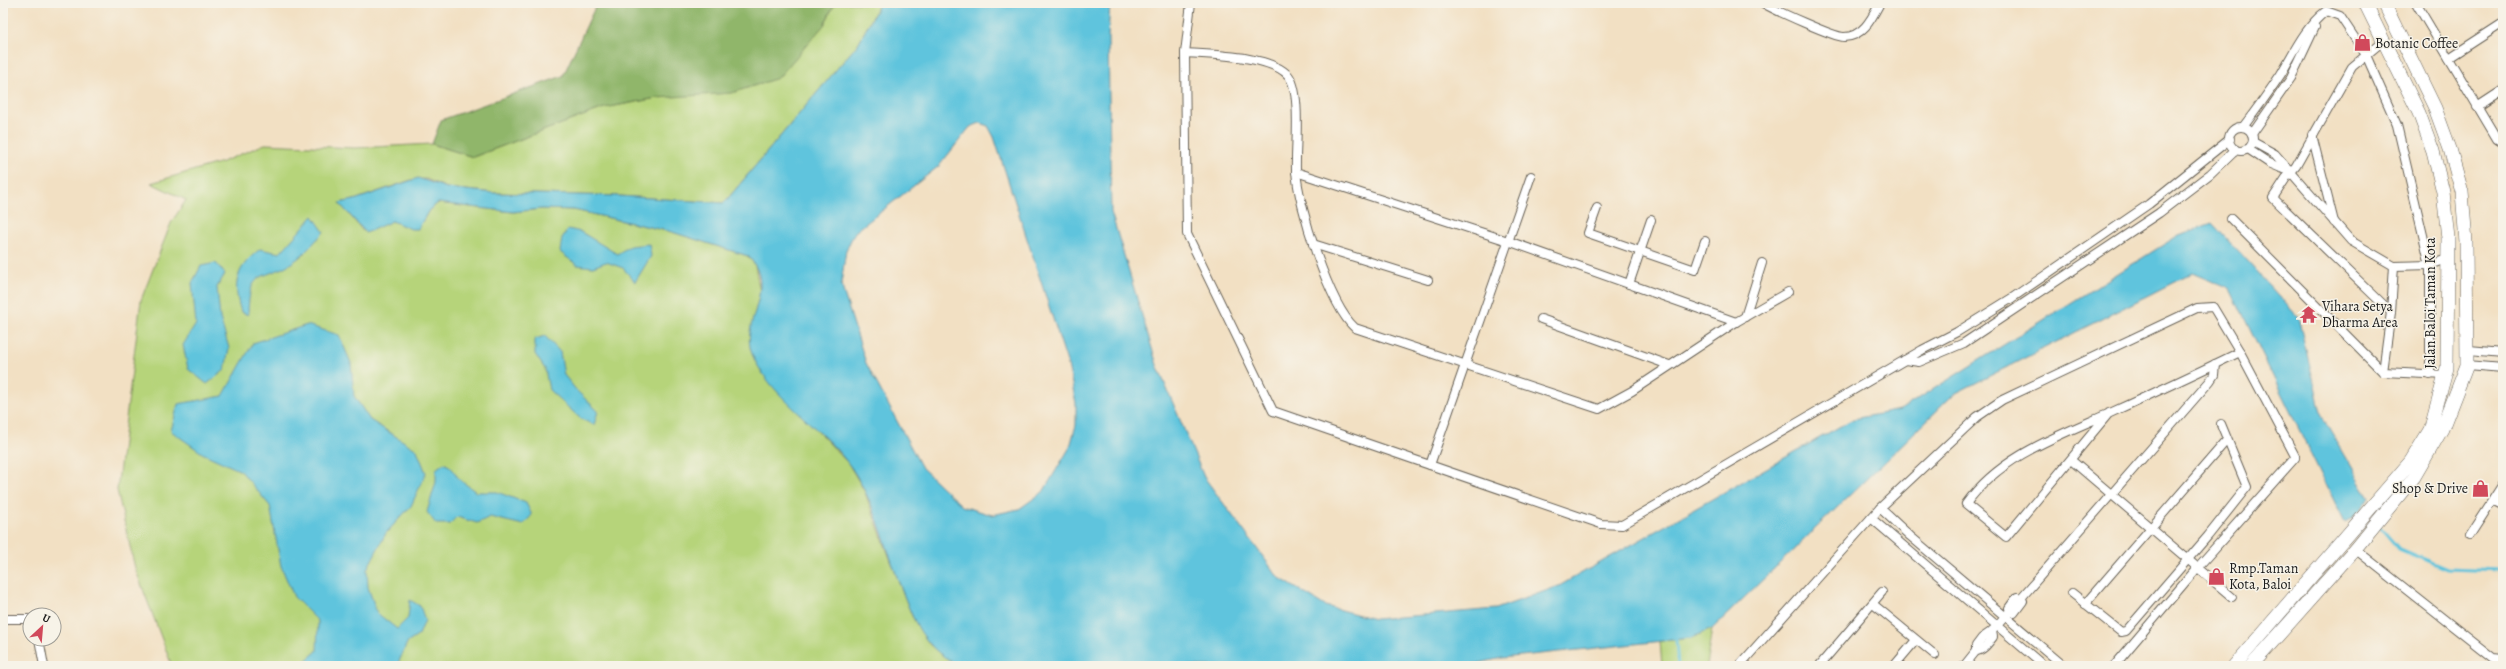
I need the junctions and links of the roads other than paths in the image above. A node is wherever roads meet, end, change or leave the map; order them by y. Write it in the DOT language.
graph roads {
  1 [pos="1191,3"];
  2 [pos="1763,3"];
  3 [pos="1880,3"];
  4 [pos="2365,3"];
  5 [pos="2384,3"];
  6 [pos="2416,3"];
  7 [pos="2320,15"];
  8 [pos="2503,23"];
  9 [pos="2384,41"];
  10 [pos="1185,54"];
  11 [pos="2366,55"];
  12 [pos="2449,58"];
  13 [pos="2503,90"];
  14 [pos="2477,107"];
  15 [pos="2437,114"];
  16 [pos="2422,121"];
  17 [pos="2243,127"];
  18 [pos="2312,135"];
  19 [pos="2230,139"];
  20 [pos="2251,142"];
  21 [pos="2503,143"];
  22 [pos="2236,149"];
  23 [pos="1296,172"];
  24 [pos="2291,172"];
  25 [pos="1531,176"];
  26 [pos="1597,208"];
  27 [pos="2231,219"];
  28 [pos="1652,220"];
  29 [pos="2334,224"];
  30 [pos="1508,241"];
  31 [pos="1705,241"];
  32 [pos="1313,244"];
  33 [pos="1641,251"];
  34 [pos="2448,258"];
  35 [pos="1762,263"];
  36 [pos="2430,265"];
  37 [pos="2394,266"];
  38 [pos="1428,280"];
  39 [pos="1630,284"];
  40 [pos="1788,292"];
  41 [pos="2391,312"];
  42 [pos="1745,317"];
  43 [pos="1541,319"];
  44 [pos="1736,322"];
  45 [pos="2469,350"];
  46 [pos="2240,352"];
  47 [pos="2503,353"];
  48 [pos="1905,360"];
  49 [pos="1466,363"];
  50 [pos="2215,364"];
  51 [pos="1669,365"];
  52 [pos="2467,365"];
  53 [pos="2503,368"];
  54 [pos="2383,372"];
  55 [pos="2430,375"];
  56 [pos="2446,375"];
  57 [pos="2108,413"];
  58 [pos="2221,424"];
  59 [pos="2226,441"];
  60 [pos="2071,460"];
  61 [pos="1430,465"];
  62 [pos="2503,484"];
  63 [pos="2503,493"];
  64 [pos="2110,494"];
  65 [pos="2503,506"];
  66 [pos="1880,508"];
  67 [pos="2372,514"];
  68 [pos="1871,518"];
  69 [pos="2150,527"];
  70 [pos="2470,535"];
  71 [pos="2355,549"];
  72 [pos="2189,559"];
  73 [pos="1943,564"];
  74 [pos="2198,567"];
  75 [pos="1934,573"];
  76 [pos="1882,592"];
  77 [pos="2072,593"];
  78 [pos="2232,597"];
  79 [pos="1873,604"];
  80 [pos="2085,604"];
  81 [pos="2008,614"];
  82 [pos="3,619"];
  83 [pos="22,619"];
  84 [pos="2268,626"];
  85 [pos="1994,629"];
  86 [pos="2279,634"];
  87 [pos="1916,640"];
  88 [pos="40,647"];
  89 [pos="1935,655"];
  90 [pos="2493,658"];
  91 [pos="2503,659"];
  92 [pos="44,666"];
  93 [pos="1739,666"];
  94 [pos="1819,666"];
  95 [pos="1894,666"];
  96 [pos="1964,666"];
  97 [pos="2044,666"];
  98 [pos="2064,666"];
  99 [pos="2114,666"];
  100 [pos="2234,666"];
  101 [pos="2251,666"];
  102 [pos="2497,666"];
  1 -- 10 [label="street"];
  2 -- 3 [label="street"];
  4 -- 9 [label="highway, Jalan Baloi Taman Kota"];
  5 -- 15 [label="highway, Jalan Baloi Taman Kota"];
  6 -- 12 [label="street"];
  7 -- 11 [label="street"];
  7 -- 17 [label="street"];
  7 -- 20 [label="street"];
  8 -- 12 [label="street"];
  9 -- 11 [label="street"];
  9 -- 16 [label="highway, Jalan Baloi Taman Kota"];
  10 -- 23 [label="street"];
  10 -- 61 [label="street"];
  11 -- 18 [label="street"];
  11 -- 36 [label="street"];
  12 -- 14 [label="street"];
  13 -- 14 [label="street"];
  14 -- 21 [label="street"];
  15 -- 16 [label="highway"];
  15 -- 45 [label="highway, Jalan Baloi Taman Kota"];
  16 -- 34 [label="highway, Jalan Baloi Taman Kota"];
  17 -- 19 [label="street"];
  17 -- 20 [label="street"];
  18 -- 24 [label="street"];
  18 -- 29 [label="street"];
  19 -- 22 [label="street"];
  19 -- 48 [label="street"];
  20 -- 22 [label="street"];
  20 -- 24 [label="street"];
  22 -- 48 [label="street"];
  23 -- 30 [label="street"];
  23 -- 32 [label="street"];
  24 -- 29 [label="street"];
  24 -- 41 [label="street"];
  25 -- 30 [label="street"];
  26 -- 33 [label="street"];
  27 -- 54 [label="street"];
  28 -- 33 [label="street"];
  29 -- 37 [label="street"];
  30 -- 39 [label="street"];
  30 -- 49 [label="street"];
  31 -- 33 [label="street"];
  32 -- 38 [label="street"];
  32 -- 49 [label="street"];
  33 -- 39 [label="street"];
  34 -- 36 [label="street"];
  34 -- 56 [label="highway, Jalan Baloi Taman Kota"];
  35 -- 42 [label="street"];
  36 -- 37 [label="street"];
  36 -- 55 [label="street"];
  37 -- 41 [label="street"];
  39 -- 44 [label="street"];
  40 -- 42 [label="street"];
  41 -- 54 [label="street"];
  42 -- 44 [label="street"];
  43 -- 51 [label="street"];
  44 -- 51 [label="street"];
  45 -- 47 [label="street"];
  45 -- 52 [label="highway, Jalan Baloi Taman Kota"];
  46 -- 50 [label="street"];
  46 -- 66 [label="street"];
  46 -- 74 [label="street"];
  48 -- 61 [label="street"];
  49 -- 51 [label="street"];
  49 -- 61 [label="street"];
  50 -- 57 [label="street"];
  50 -- 64 [label="street"];
  52 -- 53 [label="street"];
  52 -- 67 [label="highway, Jalan Baloi Taman Kota"];
  54 -- 55 [label="street"];
  55 -- 56 [label="street"];
  56 -- 67 [label="highway, Jalan Baloi Taman Kota"];
  57 -- 60 [label="street"];
  57 -- 60 [label="street"];
  58 -- 59 [label="street"];
  59 -- 69 [label="street"];
  59 -- 72 [label="street"];
  60 -- 64 [label="street"];
  62 -- 70 [label="street"];
  63 -- 65 [label="street"];
  64 -- 69 [label="street"];
  64 -- 81 [label="street"];
  66 -- 68 [label="street"];
  66 -- 73 [label="street"];
  67 -- 71 [label="highway, Jalan Baloi Taman Kota"];
  67 -- 84 [label="highway, Jalan Baloi Taman Kota"];
  68 -- 75 [label="street"];
  68 -- 93 [label="street"];
  69 -- 72 [label="street"];
  69 -- 80 [label="street"];
  71 -- 86 [label="highway, Jalan Baloi Taman Kota"];
  71 -- 90 [label="street"];
  72 -- 74 [label="street"];
  72 -- 80 [label="street"];
  73 -- 75 [label="street"];
  73 -- 81 [label="street"];
  74 -- 78 [label="street"];
  74 -- 99 [label="street"];
  75 -- 85 [label="street"];
  76 -- 79 [label="street"];
  77 -- 80 [label="street"];
  79 -- 87 [label="street"];
  79 -- 94 [label="street"];
  81 -- 85 [label="street"];
  81 -- 98 [label="street"];
  82 -- 83 [label="street"];
  84 -- 86 [label="highway"];
  84 -- 100 [label="highway, Jalan Baloi Taman Kota"];
  85 -- 96 [label="street"];
  85 -- 97 [label="street"];
  86 -- 101 [label="highway, Jalan Baloi Taman Kota"];
  87 -- 89 [label="street"];
  87 -- 95 [label="street"];
  88 -- 92 [label="street"];
  90 -- 91 [label="street"];
  90 -- 102 [label="street"];
}
